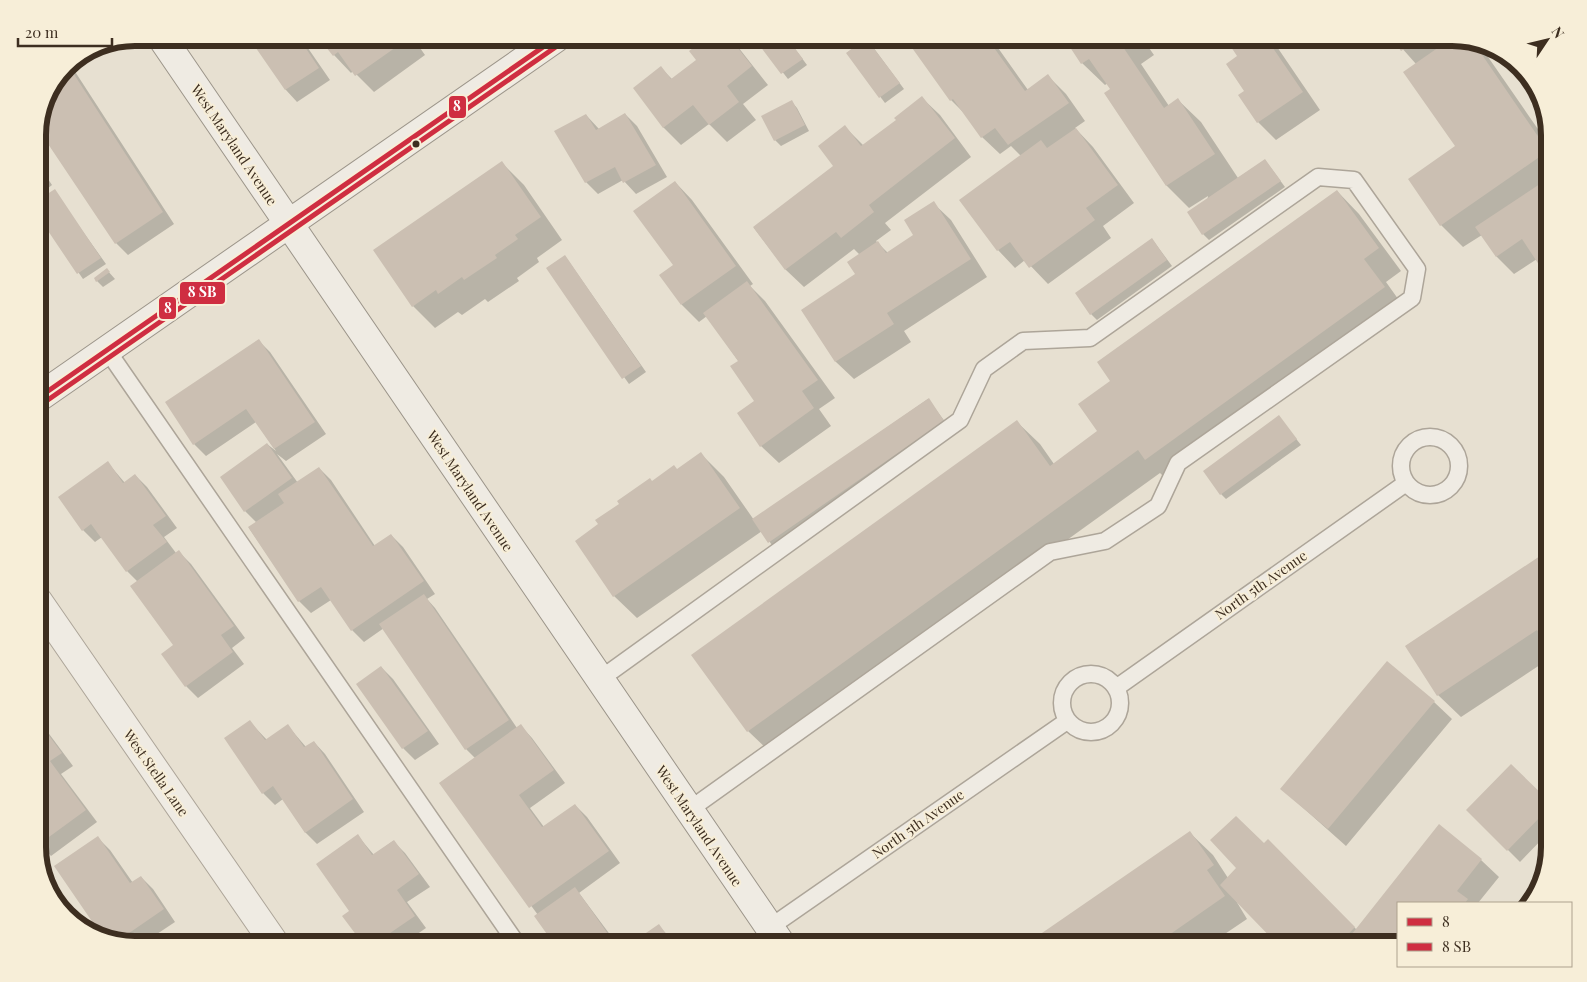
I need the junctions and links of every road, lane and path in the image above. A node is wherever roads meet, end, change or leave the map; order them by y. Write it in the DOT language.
graph roads {
  1 [pos="167,46"];
  2 [pos="545,46"];
  3 [pos="288,225"];
  4 [pos="107,350"];
  5 [pos="46,392"];
  6 [pos="1406,483"];
  7 [pos="46,613"];
  8 [pos="599,680"];
  9 [pos="1116,688"];
  10 [pos="1067,720"];
  11 [pos="689,810"];
  12 [pos="269,936"];
  13 [pos="510,936"];
  14 [pos="775,936"];
  1 -- 3 [label="street, West Maryland Avenue"];
  2 -- 3 [label="street"];
  3 -- 4 [label="street"];
  3 -- 8 [label="street, West Maryland Avenue"];
  4 -- 5 [label="street"];
  4 -- 13 [label="lane"];
  6 -- 9 [label="lane, North 5th Avenue"];
  7 -- 12 [label="street, West Stella Lane"];
  8 -- 11 [label="street, West Maryland Avenue"];
  8 -- 11 [label="lane"];
  9 -- 10 [label="lane"];
  9 -- 10 [label="lane"];
  10 -- 14 [label="lane, North 5th Avenue"];
  11 -- 14 [label="street, West Maryland Avenue"];
}
